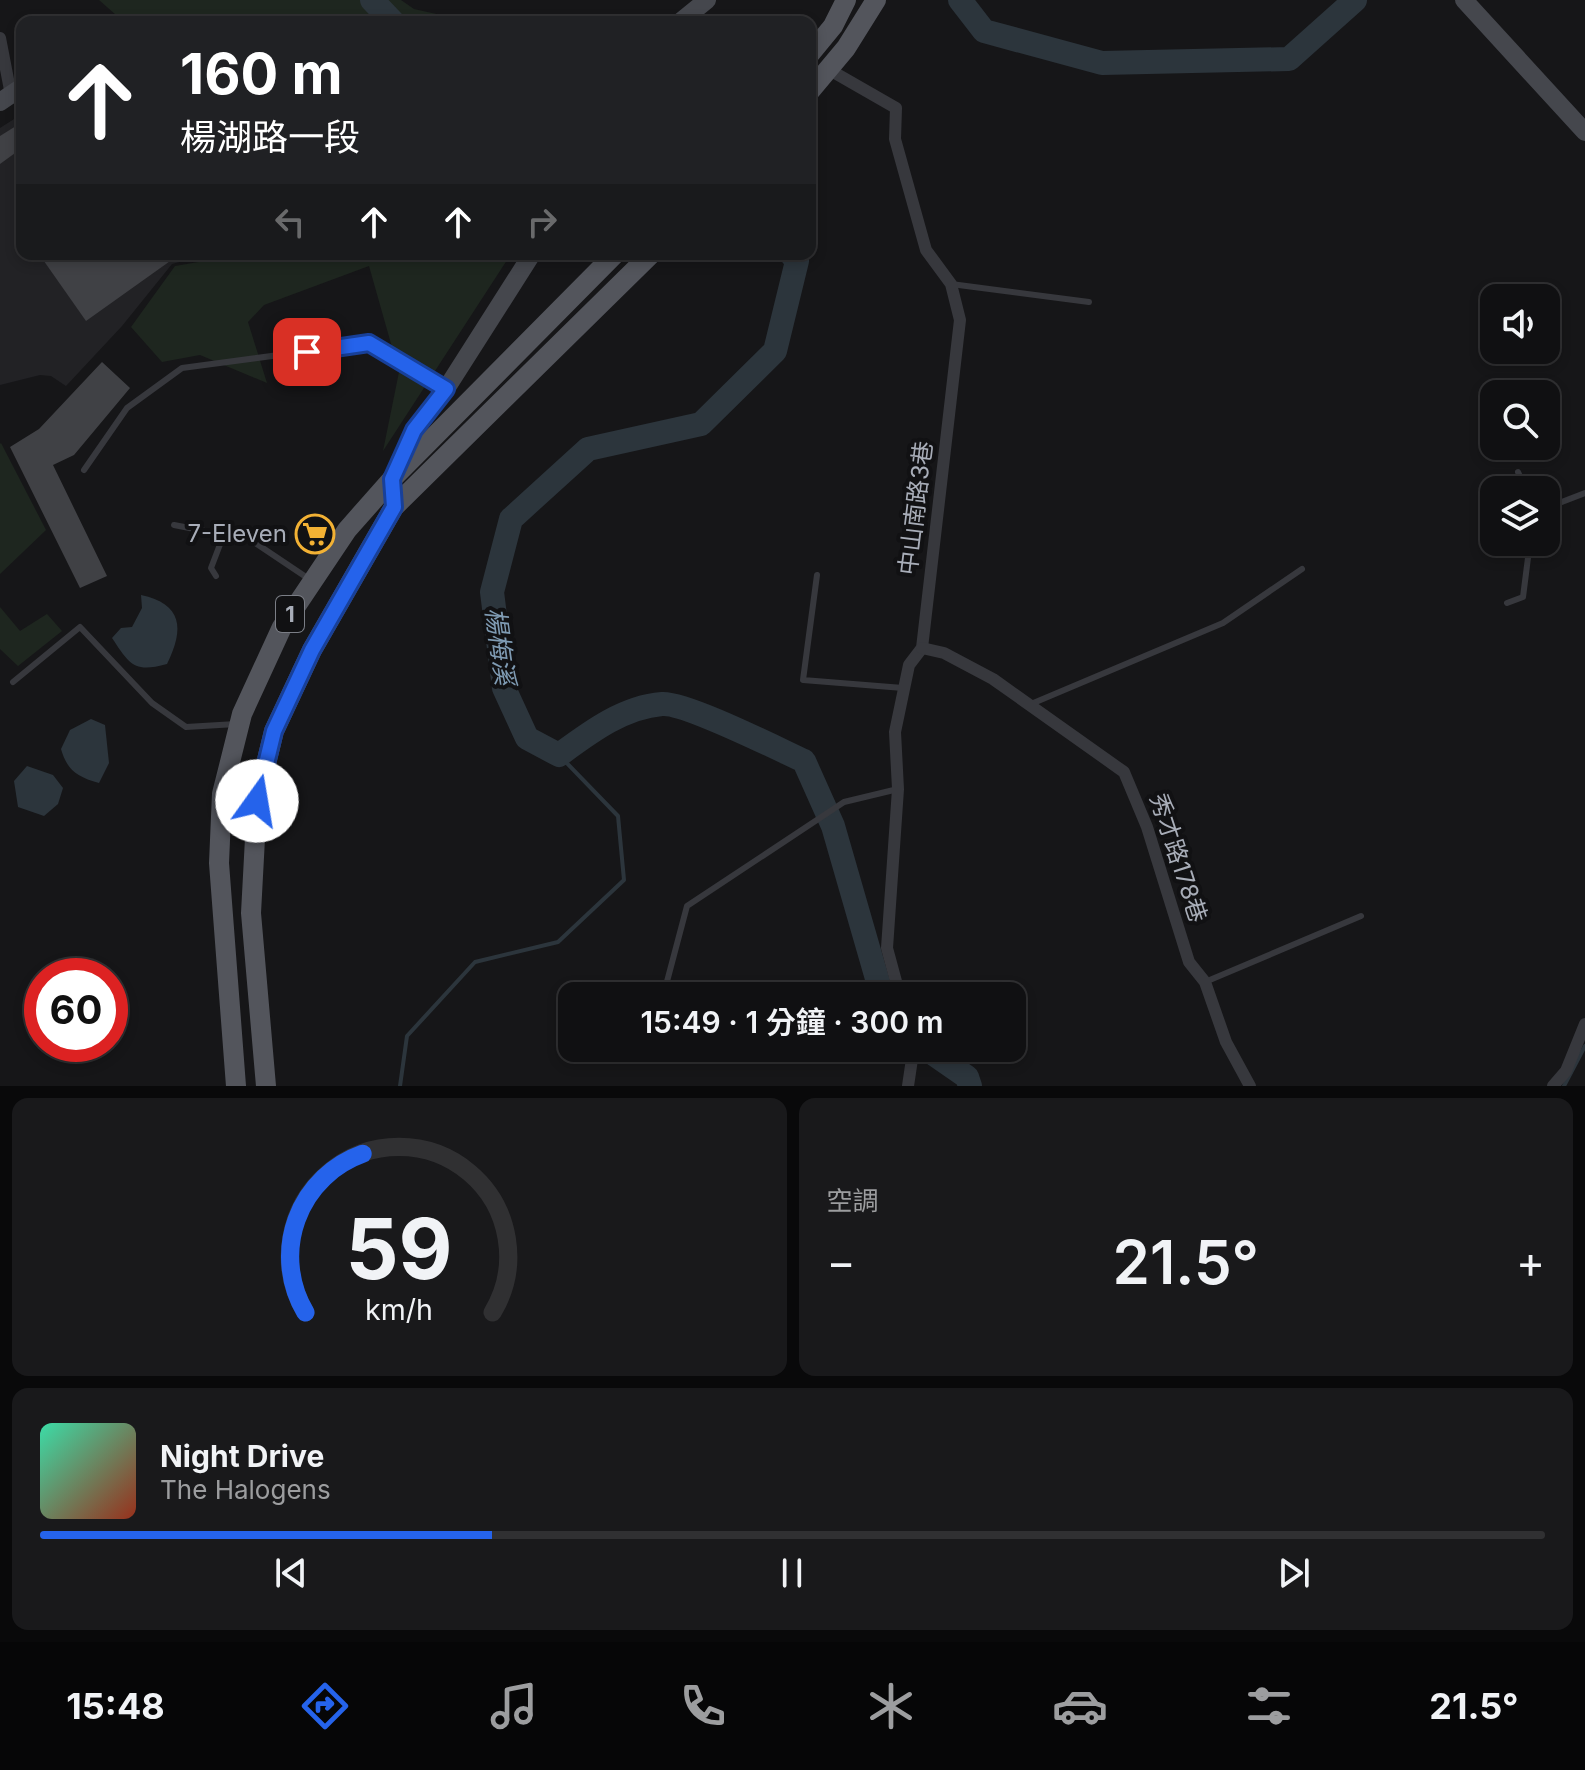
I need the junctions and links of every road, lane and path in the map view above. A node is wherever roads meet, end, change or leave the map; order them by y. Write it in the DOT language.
graph roads {
  1 [pos="707,0"];
  2 [pos="846,0"];
  3 [pos="876,0"];
  4 [pos="1464,0"];
  5 [pos="687,16"];
  6 [pos="0,38"];
  7 [pos="816,47"];
  8 [pos="828,69"];
  9 [pos="816,84"];
  10 [pos="11,95"];
  11 [pos="1585,132"];
  12 [pos="528,260"];
  13 [pos="609,260"];
  14 [pos="645,260"];
  15 [pos="951,284"];
  16 [pos="1089,302"];
  17 [pos="446,389"];
  18 [pos="84,470"];
  19 [pos="1518,472"];
  20 [pos="1520,476"];
  21 [pos="392,479"];
  22 [pos="1585,493"];
  23 [pos="1560,503"];
  24 [pos="394,507"];
  25 [pos="174,525"];
  26 [pos="224,534"];
  27 [pos="1528,556"];
  28 [pos="1302,569"];
  29 [pos="817,575"];
  30 [pos="216,576"];
  31 [pos="312,581"];
  32 [pos="1507,603"];
  33 [pos="922,648"];
  34 [pos="13,682"];
  35 [pos="907,688"];
  36 [pos="1028,705"];
  37 [pos="240,724"];
  38 [pos="898,789"];
  39 [pos="1361,916"];
  40 [pos="667,982"];
  41 [pos="896,982"];
  42 [pos="1205,982"];
  43 [pos="1585,1024"];
  44 [pos="911,1062"];
  45 [pos="236,1086"];
  46 [pos="266,1086"];
  47 [pos="908,1086"];
  48 [pos="1250,1086"];
  49 [pos="1553,1086"];
  1 -- 5 [label="street"];
  2 -- 7 [label="main road"];
  3 -- 8 [label="main road"];
  4 -- 11 [label="street"];
  6 -- 10 [label="street"];
  8 -- 9 [label="main road"];
  8 -- 15 [label="street, 中山南路3巷"];
  12 -- 17 [label="street"];
  13 -- 21 [label="main road, 1"];
  14 -- 24 [label="main road, 1"];
  15 -- 16 [label="lane"];
  15 -- 33 [label="street, 中山南路3巷"];
  17 -- 18 [label="lane"];
  17 -- 21 [label="street"];
  19 -- 20 [label="lane"];
  21 -- 24 [label="street"];
  21 -- 31 [label="main road, 1"];
  22 -- 23 [label="lane"];
  24 -- 46 [label="main road, 1"];
  25 -- 26 [label="lane"];
  26 -- 30 [label="lane"];
  26 -- 31 [label="lane"];
  27 -- 32 [label="lane"];
  28 -- 36 [label="lane"];
  29 -- 35 [label="lane"];
  31 -- 37 [label="main road, 1"];
  33 -- 35 [label="street, 中山南路3巷"];
  33 -- 36 [label="street, 秀才路178巷"];
  34 -- 37 [label="lane"];
  35 -- 38 [label="street, 中山南路3巷"];
  36 -- 42 [label="street, 秀才路178巷"];
  37 -- 45 [label="main road, 1"];
  38 -- 40 [label="lane"];
  38 -- 41 [label="street, 中山南路3巷"];
  39 -- 42 [label="lane"];
  42 -- 48 [label="street, 秀才路178巷"];
  43 -- 49 [label="street"];
  44 -- 47 [label="street"];
}
